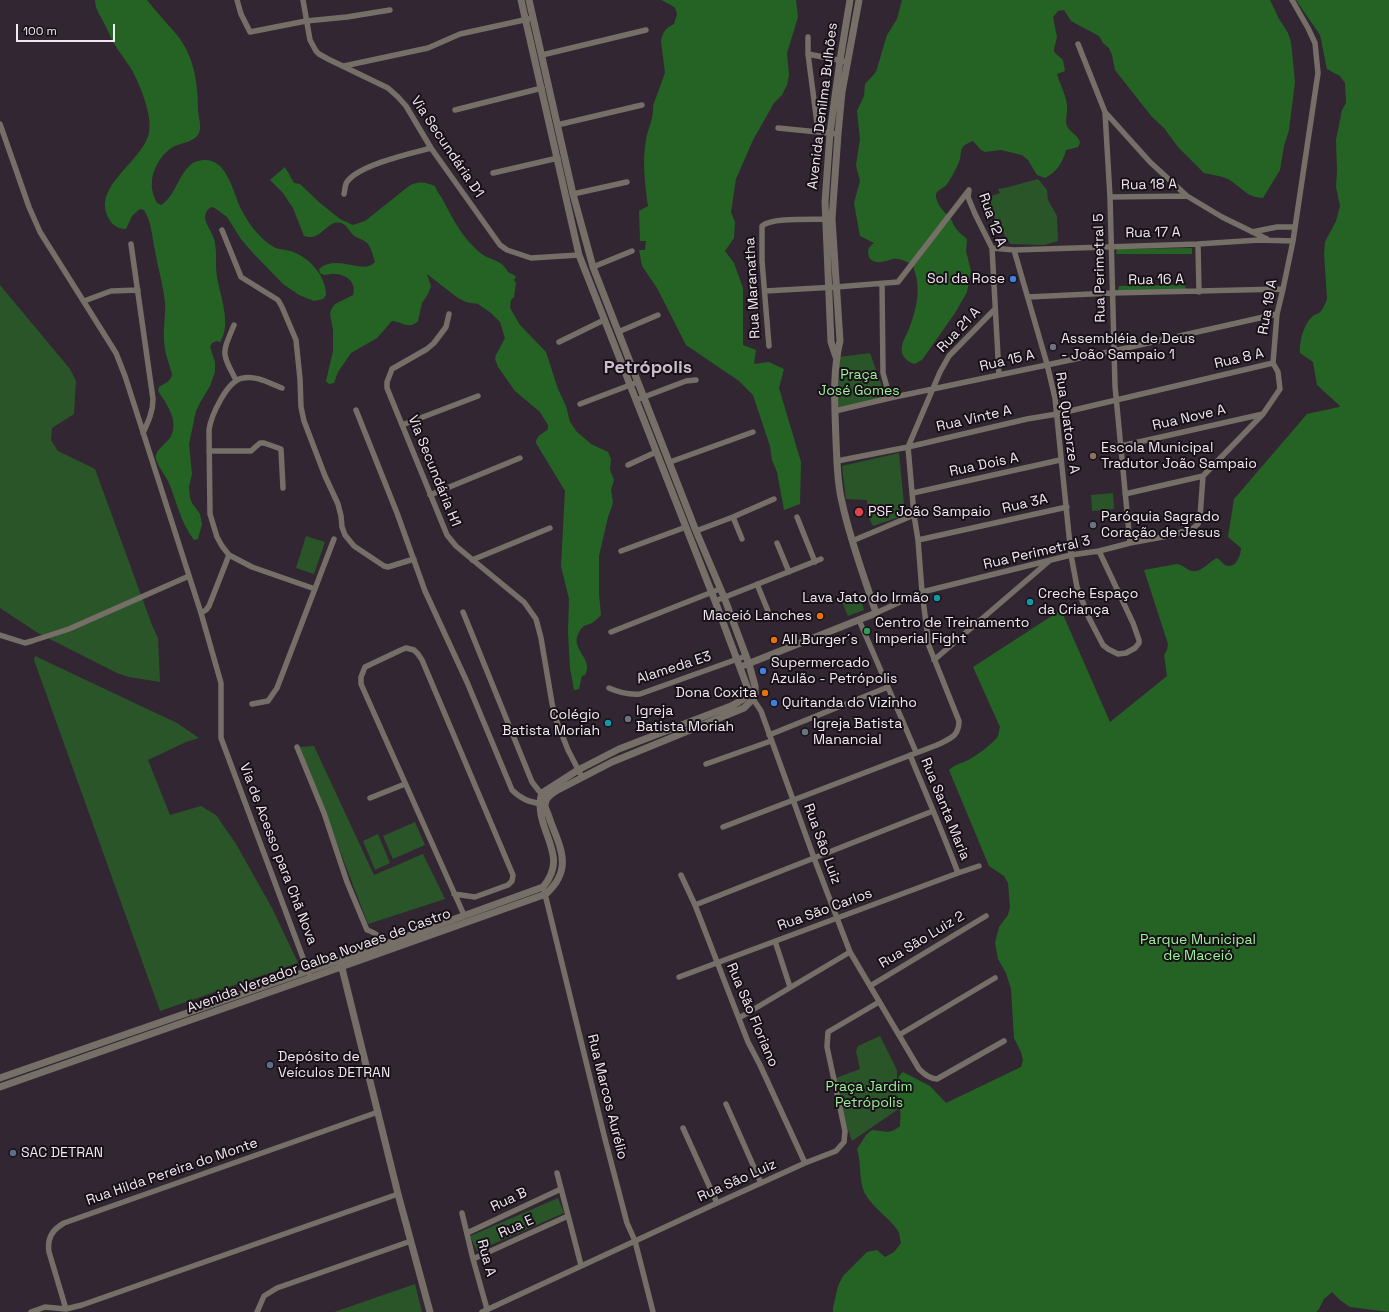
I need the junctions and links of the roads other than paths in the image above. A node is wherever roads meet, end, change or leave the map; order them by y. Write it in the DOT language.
graph roads {
  1 [pos="238,0"];
  2 [pos="303,0"];
  3 [pos="530,0"];
  4 [pos="850,0"];
  5 [pos="859,0"];
  6 [pos="1292,0"];
  7 [pos="522,1"];
  8 [pos="390,10"];
  9 [pos="533,18"];
  10 [pos="525,20"];
  11 [pos="306,21"];
  12 [pos="646,30"];
  13 [pos="808,37"];
  14 [pos="1078,44"];
  15 [pos="544,54"];
  16 [pos="808,54"];
  17 [pos="840,60"];
  18 [pos="848,62"];
  19 [pos="344,66"];
  20 [pos="542,88"];
  21 [pos="642,105"];
  22 [pos="455,110"];
  23 [pos="1105,112"];
  24 [pos="0,124"];
  25 [pos="557,125"];
  26 [pos="778,128"];
  27 [pos="818,131"];
  28 [pos="834,133"];
  29 [pos="431,148"];
  30 [pos="558,158"];
  31 [pos="493,173"];
  32 [pos="627,182"];
  33 [pos="344,194"];
  34 [pos="573,194"];
  35 [pos="1187,196"];
  36 [pos="1110,197"];
  37 [pos="829,219"];
  38 [pos="1295,227"];
  39 [pos="222,230"];
  40 [pos="1251,232"];
  41 [pos="1268,240"];
  42 [pos="1293,241"];
  43 [pos="131,244"];
  44 [pos="1198,244"];
  45 [pos="1112,246"];
  46 [pos="992,248"];
  47 [pos="1014,250"];
  48 [pos="632,252"];
  49 [pos="579,255"];
  50 [pos="593,267"];
  51 [pos="882,284"];
  52 [pos="828,287"];
  53 [pos="836,288"];
  54 [pos="138,290"];
  55 [pos="1283,290"];
  56 [pos="765,291"];
  57 [pos="1199,292"];
  58 [pos="1112,293"];
  59 [pos="1028,297"];
  60 [pos="84,301"];
  61 [pos="995,309"];
  62 [pos="449,314"];
  63 [pos="1277,314"];
  64 [pos="658,315"];
  65 [pos="604,320"];
  66 [pos="234,325"];
  67 [pos="618,332"];
  68 [pos="559,342"];
  69 [pos="769,346"];
  70 [pos="1113,350"];
  71 [pos="836,358"];
  72 [pos="1273,363"];
  73 [pos="1047,364"];
  74 [pos="999,375"];
  75 [pos="236,380"];
  76 [pos="696,380"];
  77 [pos="638,382"];
  78 [pos="630,385"];
  79 [pos="282,388"];
  80 [pos="932,390"];
  81 [pos="478,396"];
  82 [pos="644,396"];
  83 [pos="890,398"];
  84 [pos="636,400"];
  85 [pos="1116,400"];
  86 [pos="580,404"];
  87 [pos="356,410"];
  88 [pos="835,412"];
  89 [pos="1057,414"];
  90 [pos="1263,414"];
  91 [pos="402,425"];
  92 [pos="754,432"];
  93 [pos="143,433"];
  94 [pos="1121,446"];
  95 [pos="908,447"];
  96 [pos="209,451"];
  97 [pos="656,452"];
  98 [pos="520,458"];
  99 [pos="1060,460"];
  100 [pos="837,461"];
  101 [pos="670,462"];
  102 [pos="628,465"];
  103 [pos="1203,476"];
  104 [pos="284,488"];
  105 [pos="913,493"];
  106 [pos="1125,494"];
  107 [pos="430,495"];
  108 [pos="774,499"];
  109 [pos="1066,507"];
  110 [pos="914,515"];
  111 [pos="733,517"];
  112 [pos="797,517"];
  113 [pos="686,527"];
  114 [pos="550,528"];
  115 [pos="696,531"];
  116 [pos="334,538"];
  117 [pos="742,539"];
  118 [pos="918,540"];
  119 [pos="852,541"];
  120 [pos="777,543"];
  121 [pos="1130,543"];
  122 [pos="621,551"];
  123 [pos="1099,551"];
  124 [pos="229,555"];
  125 [pos="1071,556"];
  126 [pos="414,559"];
  127 [pos="472,560"];
  128 [pos="821,560"];
  129 [pos="1050,561"];
  130 [pos="815,562"];
  131 [pos="789,572"];
  132 [pos="189,576"];
  133 [pos="757,584"];
  134 [pos="720,588"];
  135 [pos="315,589"];
  136 [pos="711,592"];
  137 [pos="922,592"];
  138 [pos="724,597"];
  139 [pos="716,601"];
  140 [pos="768,611"];
  141 [pos="463,612"];
  142 [pos="201,613"];
  143 [pos="876,613"];
  144 [pos="859,620"];
  145 [pos="611,632"];
  146 [pos="0,635"];
  147 [pos="737,660"];
  148 [pos="748,660"];
  149 [pos="934,660"];
  150 [pos="740,667"];
  151 [pos="888,687"];
  152 [pos="609,688"];
  153 [pos="746,696"];
  154 [pos="753,699"];
  155 [pos="252,704"];
  156 [pos="770,738"];
  157 [pos="297,748"];
  158 [pos="916,752"];
  159 [pos="910,755"];
  160 [pos="706,764"];
  161 [pos="578,770"];
  162 [pos="582,777"];
  163 [pos="405,784"];
  164 [pos="545,795"];
  165 [pos="370,798"];
  166 [pos="793,800"];
  167 [pos="542,804"];
  168 [pos="933,811"];
  169 [pos="722,827"];
  170 [pos="814,858"];
  171 [pos="980,866"];
  172 [pos="958,872"];
  173 [pos="682,875"];
  174 [pos="544,890"];
  175 [pos="454,894"];
  176 [pos="695,905"];
  177 [pos="464,915"];
  178 [pos="986,916"];
  179 [pos="837,919"];
  180 [pos="775,941"];
  181 [pos="383,945"];
  182 [pos="850,952"];
  183 [pos="340,960"];
  184 [pos="717,962"];
  185 [pos="342,967"];
  186 [pos="308,970"];
  187 [pos="680,977"];
  188 [pos="310,978"];
  189 [pos="995,978"];
  190 [pos="870,986"];
  191 [pos="790,987"];
  192 [pos="879,1002"];
  193 [pos="738,1018"];
  194 [pos="899,1035"];
  195 [pos="1004,1041"];
  196 [pos="0,1078"];
  197 [pos="0,1087"];
  198 [pos="726,1104"];
  199 [pos="378,1112"];
  200 [pos="683,1128"];
  201 [pos="805,1163"];
  202 [pos="557,1173"];
  203 [pos="761,1183"];
  204 [pos="561,1189"];
  205 [pos="398,1194"];
  206 [pos="717,1203"];
  207 [pos="462,1213"];
  208 [pos="568,1216"];
  209 [pos="466,1233"];
  210 [pos="411,1241"];
  211 [pos="634,1241"];
  212 [pos="473,1259"];
  213 [pos="581,1265"];
  214 [pos="66,1309"];
  215 [pos="485,1311"];
  216 [pos="31,1312"];
  217 [pos="257,1312"];
  218 [pos="430,1312"];
  219 [pos="653,1312"];
  1 -- 11 [label="street"];
  2 -- 11 [label="street, Via Secundária D1"];
  3 -- 9 [label="street"];
  4 -- 17 [label="street, Avenida Denilma Bulhões"];
  5 -- 18 [label="street, Avenida Denilma Bulhões"];
  6 -- 38 [label="street, Rua 19 A"];
  7 -- 10 [label="street"];
  8 -- 11 [label="street"];
  9 -- 10 [label="street"];
  9 -- 15 [label="street"];
  10 -- 19 [label="street"];
  10 -- 20 [label="street"];
  11 -- 19 [label="street, Via Secundária D1"];
  12 -- 15 [label="street"];
  13 -- 16 [label="street"];
  14 -- 23 [label="street"];
  15 -- 25 [label="street"];
  16 -- 17 [label="street"];
  16 -- 27 [label="street"];
  17 -- 18 [label="street"];
  17 -- 28 [label="street, Avenida Denilma Bulhões"];
  18 -- 28 [label="street, Avenida Denilma Bulhões"];
  19 -- 29 [label="street, Via Secundária D1"];
  20 -- 22 [label="street"];
  20 -- 30 [label="street"];
  21 -- 25 [label="street"];
  23 -- 35 [label="street"];
  23 -- 36 [label="street, Rua Perimetral 5"];
  24 -- 60 [label="street"];
  25 -- 34 [label="street"];
  26 -- 27 [label="street"];
  27 -- 28 [label="street"];
  28 -- 37 [label="street, Avenida Denilma Bulhões"];
  29 -- 33 [label="street"];
  29 -- 49 [label="street, Via Secundária D1"];
  30 -- 31 [label="street"];
  30 -- 49 [label="street"];
  32 -- 34 [label="street"];
  34 -- 50 [label="street"];
  35 -- 36 [label="street, Rua 18 A"];
  35 -- 40 [label="street"];
  36 -- 45 [label="street, Rua Perimetral 5"];
  37 -- 52 [label="street, Avenida Denilma Bulhões"];
  37 -- 53 [label="street, Avenida Denilma Bulhões"];
  37 -- 56 [label="street, Rua Maranatha"];
  38 -- 40 [label="street"];
  38 -- 42 [label="street, Rua 19 A"];
  39 -- 126 [label="street"];
  40 -- 41 [label="street"];
  41 -- 42 [label="street, Rua 17 A"];
  41 -- 44 [label="street, Rua 17 A"];
  42 -- 55 [label="street, Rua 19 A"];
  43 -- 54 [label="street"];
  44 -- 45 [label="street, Rua 17 A"];
  44 -- 57 [label="street"];
  45 -- 47 [label="street, Rua 17 A"];
  45 -- 58 [label="street, Rua Perimetral 5"];
  46 -- 47 [label="street, Rua 17 A"];
  46 -- 51 [label="street, Rua 12 A"];
  46 -- 61 [label="street, Rua 12 A"];
  47 -- 59 [label="street, Rua Quatorze A"];
  48 -- 50 [label="street"];
  49 -- 65 [label="street"];
  50 -- 67 [label="street"];
  51 -- 53 [label="street"];
  51 -- 83 [label="street"];
  52 -- 53 [label="street"];
  52 -- 56 [label="street"];
  52 -- 71 [label="street, Avenida Denilma Bulhões"];
  53 -- 71 [label="street, Avenida Denilma Bulhões"];
  54 -- 60 [label="street"];
  54 -- 93 [label="street"];
  55 -- 57 [label="street, Rua 16 A"];
  55 -- 63 [label="street, Rua 19 A"];
  56 -- 69 [label="street, Rua Maranatha"];
  57 -- 58 [label="street, Rua 16 A"];
  58 -- 59 [label="street, Rua 16 A"];
  58 -- 70 [label="street, Rua Perimetral 5"];
  59 -- 73 [label="street, Rua Quatorze A"];
  60 -- 93 [label="street"];
  61 -- 74 [label="street, Rua 12 A"];
  61 -- 80 [label="street, Rua 21 A"];
  62 -- 91 [label="street, Via Secundária H1"];
  63 -- 70 [label="street, Rua 15 A"];
  63 -- 72 [label="street, Rua 19 A"];
  64 -- 67 [label="street"];
  65 -- 68 [label="street"];
  65 -- 78 [label="street"];
  66 -- 75 [label="street"];
  67 -- 77 [label="street"];
  70 -- 73 [label="street, Rua 15 A"];
  70 -- 85 [label="street, Rua Perimetral 5"];
  71 -- 88 [label="street, Avenida Denilma Bulhões"];
  72 -- 85 [label="street, Rua 8 A"];
  72 -- 90 [label="street, Rua 19 A"];
  73 -- 74 [label="street, Rua 15 A"];
  73 -- 89 [label="street, Rua Quatorze A"];
  74 -- 80 [label="street, Rua 15 A"];
  75 -- 79 [label="street"];
  75 -- 96 [label="street"];
  76 -- 82 [label="street"];
  77 -- 78 [label="street"];
  77 -- 82 [label="street"];
  78 -- 84 [label="street"];
  78 -- 86 [label="street"];
  80 -- 83 [label="street, Rua 15 A"];
  80 -- 95 [label="street, Rua 21 A"];
  81 -- 91 [label="street"];
  82 -- 84 [label="street"];
  82 -- 101 [label="street"];
  83 -- 88 [label="street, Rua 15 A"];
  84 -- 97 [label="street"];
  85 -- 89 [label="street, Rua Vinte A"];
  85 -- 94 [label="street, Rua Perimetral 5"];
  87 -- 126 [label="street"];
  88 -- 100 [label="street, Avenida Denilma Bulhões"];
  89 -- 95 [label="street, Rua Vinte A"];
  89 -- 99 [label="street, Rua Quatorze A"];
  90 -- 94 [label="street, Rua Nove A"];
  90 -- 103 [label="street, Rua 19 A"];
  91 -- 107 [label="street, Via Secundária H1"];
  92 -- 101 [label="street"];
  93 -- 132 [label="street"];
  94 -- 106 [label="street, Rua Perimetral 5"];
  95 -- 100 [label="street, Rua Vinte A"];
  95 -- 105 [label="street"];
  96 -- 104 [label="street"];
  96 -- 124 [label="street"];
  97 -- 102 [label="street"];
  97 -- 113 [label="street"];
  98 -- 107 [label="street"];
  99 -- 105 [label="street, Rua Dois A"];
  99 -- 109 [label="street, Rua Quatorze A"];
  100 -- 119 [label="street, Avenida Denilma Bulhões"];
  101 -- 115 [label="street"];
  103 -- 106 [label="street"];
  103 -- 121 [label="street, Rua Perimetral 3"];
  105 -- 110 [label="street"];
  106 -- 121 [label="street, Rua Perimetral 5"];
  107 -- 127 [label="street, Via Secundária H1"];
  108 -- 111 [label="street"];
  109 -- 118 [label="street, Rua 3A"];
  109 -- 125 [label="street, Rua Quatorze A"];
  110 -- 118 [label="street"];
  110 -- 119 [label="street"];
  111 -- 115 [label="street"];
  111 -- 117 [label="street"];
  112 -- 130 [label="street"];
  113 -- 122 [label="street"];
  113 -- 136 [label="street"];
  114 -- 127 [label="street"];
  115 -- 134 [label="street"];
  116 -- 135 [label="street"];
  118 -- 137 [label="street"];
  119 -- 143 [label="street, Avenida Denilma Bulhões"];
  120 -- 131 [label="street"];
  121 -- 123 [label="street, Rua Perimetral 3"];
  123 -- 125 [label="street, Rua Perimetral 3"];
  123 -- 125 [label="street, Rua Quatorze A"];
  124 -- 135 [label="street"];
  124 -- 142 [label="street"];
  125 -- 129 [label="street, Rua Perimetral 3"];
  126 -- 167 [label="street"];
  127 -- 161 [label="street, Via Secundária H1"];
  128 -- 130 [label="street"];
  129 -- 137 [label="street, Rua Perimetral 3"];
  129 -- 149 [label="street"];
  130 -- 131 [label="street"];
  131 -- 133 [label="street"];
  132 -- 142 [label="street"];
  132 -- 146 [label="street"];
  133 -- 138 [label="street"];
  133 -- 140 [label="street"];
  134 -- 136 [label="street"];
  134 -- 138 [label="street"];
  135 -- 155 [label="street"];
  136 -- 139 [label="street"];
  136 -- 145 [label="street"];
  137 -- 143 [label="street, Rua Perimetral 3"];
  137 -- 149 [label="street"];
  138 -- 139 [label="street"];
  138 -- 148 [label="street"];
  139 -- 147 [label="street"];
  141 -- 164 [label="street"];
  142 -- 186 [label="street, Via de Acesso para Chã Nova"];
  143 -- 144 [label="street"];
  144 -- 148 [label="street"];
  144 -- 151 [label="street"];
  147 -- 148 [label="street, Alameda E3"];
  147 -- 150 [label="street"];
  147 -- 152 [label="street, Alameda E3"];
  148 -- 150 [label="street"];
  148 -- 154 [label="street"];
  149 -- 158 [label="street"];
  150 -- 153 [label="street"];
  151 -- 156 [label="street"];
  151 -- 158 [label="street"];
  153 -- 154 [label="street"];
  153 -- 161 [label="street"];
  154 -- 156 [label="street, Rua São Luiz"];
  154 -- 162 [label="street"];
  156 -- 160 [label="street"];
  156 -- 166 [label="street, Rua São Luiz"];
  157 -- 181 [label="street"];
  158 -- 159 [label="street"];
  159 -- 166 [label="street"];
  159 -- 168 [label="street, Rua Santa Maria"];
  161 -- 162 [label="street, Via Secundária H1"];
  161 -- 164 [label="street"];
  162 -- 164 [label="street"];
  163 -- 165 [label="street"];
  163 -- 175 [label="street"];
  163 -- 175 [label="street"];
  164 -- 167 [label="street"];
  166 -- 169 [label="street"];
  166 -- 170 [label="street, Rua São Luiz"];
  167 -- 174 [label="street"];
  168 -- 170 [label="street"];
  168 -- 172 [label="street, Rua Santa Maria"];
  170 -- 176 [label="street"];
  170 -- 179 [label="street, Rua São Luiz"];
  171 -- 172 [label="street, Rua São Carlos"];
  172 -- 179 [label="street, Rua São Carlos"];
  173 -- 176 [label="street, Rua São Floriano"];
  174 -- 177 [label="street, Avenida Vereador Galba Novaes de Castro"];
  174 -- 185 [label="street, Avenida Vereador Galba Novaes de Castro"];
  174 -- 211 [label="street, Rua Marcos Aurélio"];
  175 -- 177 [label="street"];
  176 -- 184 [label="street, Rua São Floriano"];
  177 -- 181 [label="street, Avenida Vereador Galba Novaes de Castro"];
  178 -- 190 [label="street, Rua São Luiz 2"];
  179 -- 180 [label="street, Rua São Carlos"];
  179 -- 182 [label="street, Rua São Luiz"];
  180 -- 184 [label="street, Rua São Carlos"];
  180 -- 191 [label="street"];
  181 -- 183 [label="street, Avenida Vereador Galba Novaes de Castro"];
  182 -- 190 [label="street, Rua São Luiz"];
  182 -- 191 [label="street"];
  183 -- 185 [label="street"];
  183 -- 186 [label="street, Avenida Vereador Galba Novaes de Castro"];
  184 -- 187 [label="street, Rua São Carlos"];
  184 -- 193 [label="street, Rua São Floriano"];
  185 -- 188 [label="street, Avenida Vereador Galba Novaes de Castro"];
  185 -- 199 [label="street"];
  186 -- 188 [label="street, Via de Acesso para Chã Nova"];
  186 -- 196 [label="street, Avenida Vereador Galba Novaes de Castro"];
  188 -- 197 [label="street, Avenida Vereador Galba Novaes de Castro"];
  189 -- 194 [label="street"];
  190 -- 192 [label="street, Rua São Luiz"];
  191 -- 193 [label="street"];
  192 -- 194 [label="street, Rua São Luiz"];
  192 -- 201 [label="street, Rua São Luiz"];
  193 -- 201 [label="street, Rua São Floriano"];
  194 -- 195 [label="street, Rua São Luiz"];
  198 -- 203 [label="street"];
  199 -- 205 [label="street"];
  199 -- 214 [label="street, Rua Hilda Pereira do Monte"];
  200 -- 206 [label="street"];
  201 -- 203 [label="street, Rua São Luiz"];
  202 -- 204 [label="street"];
  203 -- 206 [label="street, Rua São Luiz"];
  204 -- 208 [label="street"];
  204 -- 209 [label="street, Rua B"];
  205 -- 210 [label="street"];
  205 -- 214 [label="street"];
  206 -- 211 [label="street, Rua São Luiz"];
  207 -- 209 [label="street, Rua A"];
  208 -- 212 [label="street, Rua E"];
  208 -- 213 [label="street"];
  209 -- 212 [label="street, Rua A"];
  210 -- 217 [label="street"];
  210 -- 218 [label="street"];
  211 -- 213 [label="street, Rua São Luiz"];
  211 -- 219 [label="street, Rua Marcos Aurélio"];
  212 -- 215 [label="street, Rua A"];
  213 -- 215 [label="street, Rua São Luiz"];
  214 -- 216 [label="street"];
}
